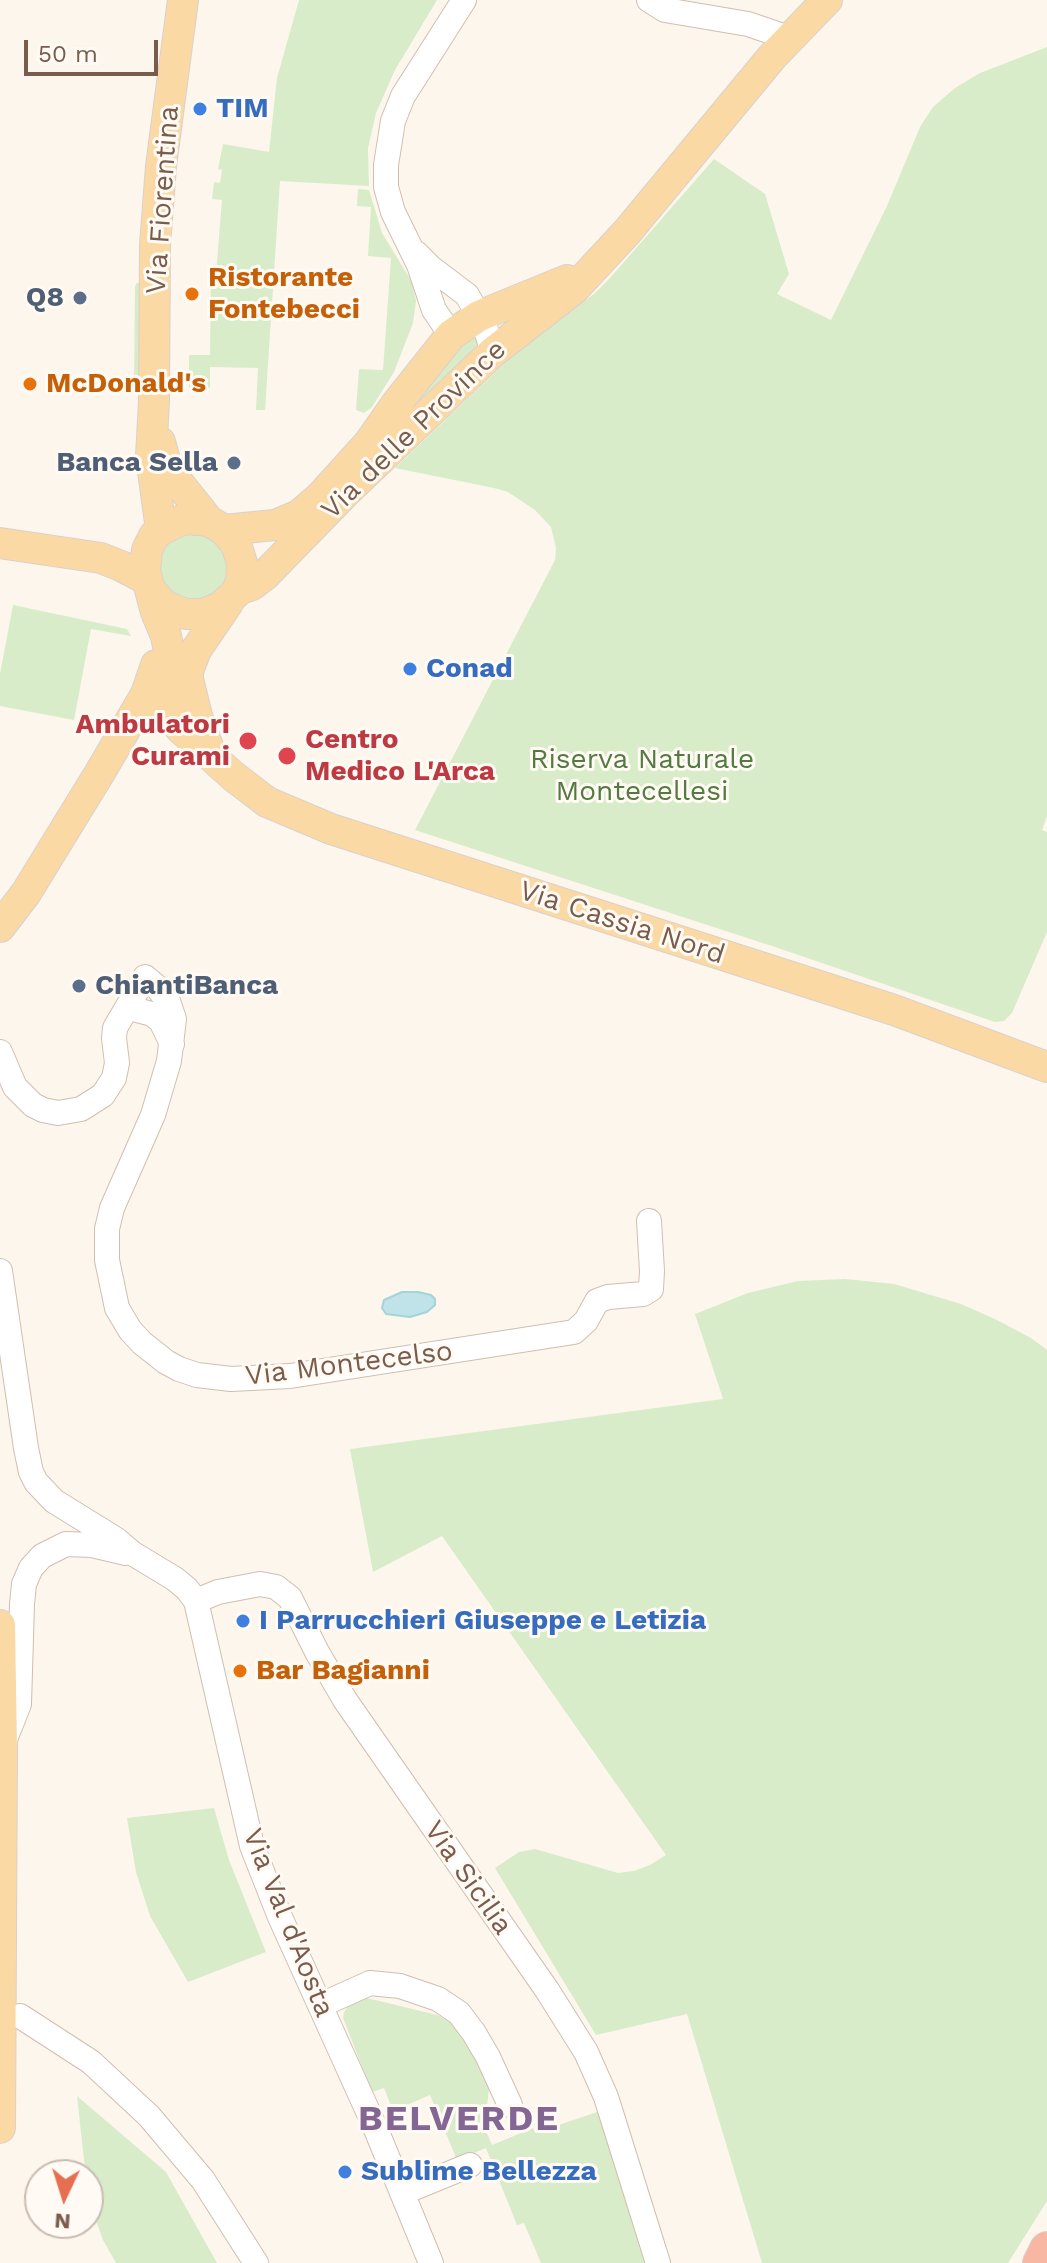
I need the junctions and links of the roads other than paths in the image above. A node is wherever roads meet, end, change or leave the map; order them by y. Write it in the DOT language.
graph roads {
  1 [pos="183,0"];
  2 [pos="464,0"];
  3 [pos="649,0"];
  4 [pos="827,0"];
  5 [pos="780,47"];
  6 [pos="411,249"];
  7 [pos="592,271"];
  8 [pos="473,306"];
  9 [pos="451,335"];
  10 [pos="493,352"];
  11 [pos="154,401"];
  12 [pos="216,526"];
  13 [pos="156,537"];
  14 [pos="0,543"];
  15 [pos="101,558"];
  16 [pos="151,593"];
  17 [pos="233,596"];
  18 [pos="188,679"];
  19 [pos="165,712"];
  20 [pos="122,735"];
  21 [pos="211,754"];
  22 [pos="2,927"];
  23 [pos="129,1008"];
  24 [pos="172,1046"];
  25 [pos="3,1065"];
  26 [pos="1047,1067"];
  27 [pos="649,1221"];
  28 [pos="0,1271"];
  29 [pos="132,1553"];
  30 [pos="196,1601"];
  31 [pos="0,1625"];
  32 [pos="2,1747"];
  33 [pos="321,2005"];
  34 [pos="20,2016"];
  35 [pos="510,2105"];
  36 [pos="0,2128"];
  37 [pos="470,2165"];
  38 [pos="402,2193"];
  39 [pos="1047,2249"];
  40 [pos="256,2263"];
  41 [pos="431,2263"];
  42 [pos="658,2263"];
  43 [pos="1040,2263"];
  1 -- 11 [label="main road, Via Fiorentina"];
  2 -- 6 [label="street"];
  3 -- 5 [label="street"];
  4 -- 5 [label="main road, Via delle Province"];
  5 -- 7 [label="main road, Via delle Province"];
  6 -- 8 [label="street"];
  6 -- 9 [label="street"];
  7 -- 8 [label="main road, Via delle Province"];
  7 -- 10 [label="main road, Via delle Province"];
  8 -- 9 [label="main road, Via delle Province"];
  8 -- 10 [label="street"];
  9 -- 12 [label="main road, Via delle Province"];
  10 -- 17 [label="main road, Via delle Province"];
  11 -- 12 [label="main road, Via Fiorentina"];
  11 -- 13 [label="main road, Via Fiorentina"];
  12 -- 13 [label="main road"];
  12 -- 17 [label="main road, Via Fiorentina"];
  13 -- 15 [label="main road"];
  13 -- 16 [label="main road, Via Fiorentina"];
  14 -- 15 [label="main road"];
  15 -- 16 [label="main road"];
  16 -- 17 [label="main road"];
  16 -- 19 [label="main road, Via Fiorentina"];
  16 -- 20 [label="main road, Via Fiorentina"];
  17 -- 18 [label="main road"];
  18 -- 19 [label="main road"];
  18 -- 21 [label="main road, Via Cassia Nord"];
  19 -- 20 [label="main road"];
  19 -- 21 [label="main road, Via Cassia Nord"];
  20 -- 22 [label="main road, Via Fiorentina"];
  21 -- 26 [label="main road, Via Cassia Nord"];
  23 -- 24 [label="street"];
  23 -- 24 [label="street, Via Montecelso"];
  23 -- 25 [label="street"];
  24 -- 27 [label="street, Via Montecelso"];
  28 -- 29 [label="street"];
  29 -- 30 [label="street"];
  29 -- 32 [label="street"];
  30 -- 33 [label="street, Via Val d'Aosta"];
  30 -- 42 [label="street, Via Sicilia"];
  31 -- 32 [label="main road"];
  32 -- 36 [label="main road"];
  33 -- 35 [label="street"];
  33 -- 38 [label="street, Via Val d'Aosta"];
  34 -- 40 [label="street"];
  37 -- 38 [label="street"];
  38 -- 41 [label="street, Via Val d'Aosta"];
  39 -- 43 [label="highway"];
}
